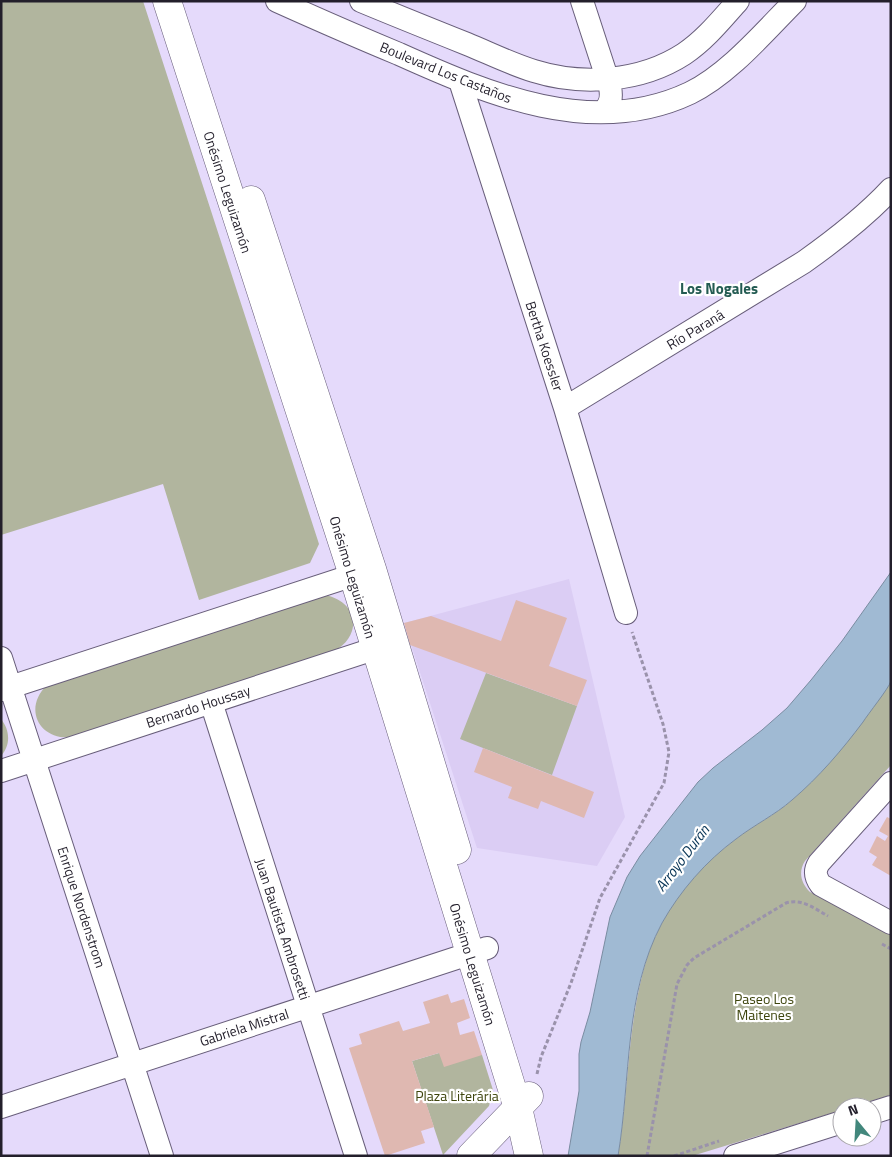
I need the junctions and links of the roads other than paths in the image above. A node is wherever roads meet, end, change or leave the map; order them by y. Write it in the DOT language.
graph roads {
  1 [pos="167,1"];
  2 [pos="186,1"];
  3 [pos="277,1"];
  4 [pos="362,1"];
  5 [pos="582,1"];
  6 [pos="738,1"];
  7 [pos="795,1"];
  8 [pos="608,79"];
  9 [pos="460,81"];
  10 [pos="602,112"];
  11 [pos="891,189"];
  12 [pos="565,408"];
  13 [pos="362,572"];
  14 [pos="626,613"];
  15 [pos="384,645"];
  16 [pos="1,658"];
  17 [pos="6,688"];
  18 [pos="211,702"];
  19 [pos="34,760"];
  20 [pos="1,771"];
  21 [pos="891,783"];
  22 [pos="891,923"];
  23 [pos="478,951"];
  24 [pos="308,1006"];
  25 [pos="132,1064"];
  26 [pos="1,1106"];
  27 [pos="526,1109"];
  28 [pos="832,1125"];
  29 [pos="162,1156"];
  30 [pos="356,1156"];
  31 [pos="471,1156"];
  32 [pos="490,1156"];
  33 [pos="529,1156"];
  34 [pos="546,1156"];
  35 [pos="735,1156"];
  1 -- 13 [label="street, Onésimo Leguizamón"];
  2 -- 13 [label="street, Onésimo Leguizamón"];
  3 -- 9 [label="street, Boulevard Los Castaños"];
  4 -- 8 [label="street"];
  5 -- 8 [label="street"];
  6 -- 8 [label="street"];
  7 -- 10 [label="street, Boulevard Los Castaños"];
  8 -- 10 [label="street"];
  9 -- 10 [label="street, Boulevard Los Castaños"];
  9 -- 12 [label="street, Bertha Koessler"];
  11 -- 12 [label="street, Río Paraná"];
  12 -- 14 [label="street, Bertha Koessler"];
  13 -- 15 [label="street, Onésimo Leguizamón"];
  13 -- 17 [label="street"];
  15 -- 18 [label="street, Bernardo Houssay"];
  15 -- 23 [label="street, Onésimo Leguizamón"];
  16 -- 17 [label="street, Enrique Nordenstrom"];
  17 -- 19 [label="street, Enrique Nordenstrom"];
  18 -- 19 [label="street, Bernardo Houssay"];
  18 -- 24 [label="street, Juan Bautista Ambrosetti"];
  19 -- 20 [label="street, Bernardo Houssay"];
  19 -- 25 [label="street, Enrique Nordenstrom"];
  21 -- 22 [label="street"];
  23 -- 24 [label="street, Gabriela Mistral"];
  23 -- 27 [label="street, Onésimo Leguizamón"];
  24 -- 25 [label="street, Gabriela Mistral"];
  24 -- 30 [label="street, Juan Bautista Ambrosetti"];
  25 -- 26 [label="street, Gabriela Mistral"];
  25 -- 29 [label="street, Enrique Nordenstrom"];
  27 -- 31 [label="street"];
  27 -- 32 [label="street"];
  27 -- 33 [label="street, Onésimo Leguizamón"];
  27 -- 34 [label="street, Onésimo Leguizamón"];
  28 -- 35 [label="street"];
}
